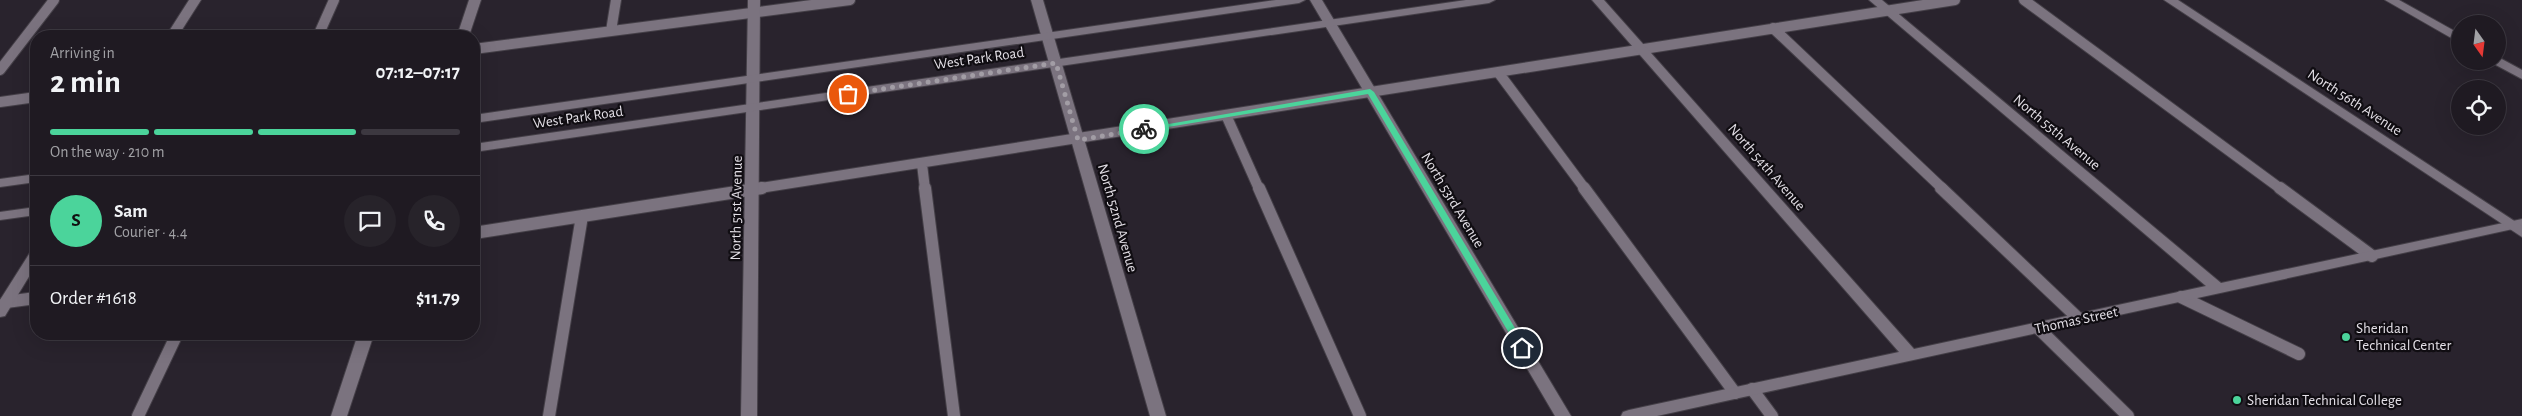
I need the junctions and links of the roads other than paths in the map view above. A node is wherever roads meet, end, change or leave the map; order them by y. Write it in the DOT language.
graph roads {
  1 [pos="54,0"];
  2 [pos="195,0"];
  3 [pos="334,0"];
  4 [pos="475,0"];
  5 [pos="616,0"];
  6 [pos="850,0"];
  7 [pos="1037,0"];
  8 [pos="1299,0"];
  9 [pos="1316,0"];
  10 [pos="1489,0"];
  11 [pos="1598,0"];
  12 [pos="1875,0"];
  13 [pos="1955,0"];
  14 [pos="2024,0"];
  15 [pos="2170,0"];
  16 [pos="2391,0"];
  17 [pos="754,6"];
  18 [pos="1887,10"];
  19 [pos="1329,23"];
  20 [pos="1773,28"];
  21 [pos="31,30"];
  22 [pos="176,30"];
  23 [pos="321,30"];
  24 [pos="465,30"];
  25 [pos="30,31"];
  26 [pos="611,31"];
  27 [pos="2451,35"];
  28 [pos="1048,36"];
  29 [pos="480,48"];
  30 [pos="1641,49"];
  31 [pos="1056,63"];
  32 [pos="2506,66"];
  33 [pos="0,70"];
  34 [pos="1498,72"];
  35 [pos="2522,75"];
  36 [pos="755,77"];
  37 [pos="1370,92"];
  38 [pos="30,98"];
  39 [pos="0,102"];
  40 [pos="754,108"];
  41 [pos="1226,116"];
  42 [pos="480,117"];
  43 [pos="1078,140"];
  44 [pos="480,147"];
  45 [pos="922,164"];
  46 [pos="30,179"];
  47 [pos="0,183"];
  48 [pos="753,190"];
  49 [pos="30,212"];
  50 [pos="0,216"];
  51 [pos="582,216"];
  52 [pos="2519,227"];
  53 [pos="480,231"];
  54 [pos="2372,256"];
  55 [pos="30,264"];
  56 [pos="2219,289"];
  57 [pos="2181,297"];
  58 [pos="30,300"];
  59 [pos="3,307"];
  60 [pos="2080,319"];
  61 [pos="2038,328"];
  62 [pos="174,340"];
  63 [pos="364,340"];
  64 [pos="2300,354"];
  65 [pos="1911,355"];
  66 [pos="1752,390"];
  67 [pos="1735,393"];
  68 [pos="138,416"];
  69 [pos="339,416"];
  70 [pos="549,416"];
  71 [pos="749,416"];
  72 [pos="954,416"];
  73 [pos="1158,416"];
  74 [pos="1360,416"];
  75 [pos="1562,416"];
  76 [pos="1629,416"];
  77 [pos="1772,416"];
  78 [pos="2128,416"];
  1 -- 21 [label="lane"];
  2 -- 22 [label="street"];
  3 -- 23 [label="lane"];
  4 -- 24 [label="street"];
  5 -- 26 [label="lane"];
  6 -- 17 [label="lane"];
  7 -- 28 [label="street, North 52nd Avenue"];
  8 -- 28 [label="street, West Park Road"];
  9 -- 19 [label="street, North 53rd Avenue"];
  10 -- 19 [label="street, West Park Road"];
  11 -- 30 [label="street, North 54th Avenue"];
  12 -- 18 [label="street, North 55th Avenue"];
  13 -- 18 [label="lane"];
  14 -- 54 [label="lane"];
  15 -- 52 [label="street, North 56th Avenue"];
  16 -- 27 [label="street"];
  17 -- 26 [label="lane"];
  17 -- 36 [label="street, North 51st Avenue"];
  18 -- 20 [label="lane"];
  18 -- 56 [label="street, North 55th Avenue"];
  19 -- 31 [label="street, West Park Road"];
  19 -- 37 [label="street, North 53rd Avenue"];
  20 -- 30 [label="lane"];
  20 -- 60 [label="lane"];
  25 -- 33 [label="lane"];
  26 -- 29 [label="lane"];
  28 -- 31 [label="street, North 52nd Avenue"];
  28 -- 36 [label="street, West Park Road"];
  30 -- 34 [label="lane"];
  30 -- 65 [label="street, North 54th Avenue"];
  31 -- 40 [label="street, West Park Road"];
  31 -- 43 [label="street, North 52nd Avenue"];
  32 -- 35 [label="street"];
  34 -- 37 [label="lane"];
  34 -- 67 [label="lane"];
  36 -- 40 [label="street, North 51st Avenue"];
  36 -- 42 [label="street, West Park Road"];
  37 -- 41 [label="lane"];
  37 -- 75 [label="street, North 53rd Avenue"];
  38 -- 39 [label="lane"];
  40 -- 44 [label="street, West Park Road"];
  40 -- 48 [label="street, North 51st Avenue"];
  41 -- 43 [label="lane"];
  41 -- 74 [label="lane"];
  43 -- 45 [label="lane"];
  43 -- 73 [label="street, North 52nd Avenue"];
  45 -- 48 [label="lane"];
  45 -- 72 [label="lane"];
  46 -- 47 [label="street"];
  48 -- 51 [label="lane"];
  48 -- 71 [label="street, North 51st Avenue"];
  49 -- 50 [label="street"];
  51 -- 53 [label="lane"];
  51 -- 70 [label="lane"];
  52 -- 54 [label="street, Thomas Street"];
  54 -- 56 [label="street, Thomas Street"];
  55 -- 59 [label="street"];
  56 -- 57 [label="street, Thomas Street"];
  57 -- 60 [label="street, Thomas Street"];
  57 -- 64 [label="lane"];
  58 -- 59 [label="lane"];
  60 -- 61 [label="street, Thomas Street"];
  61 -- 65 [label="street, Thomas Street"];
  61 -- 78 [label="lane"];
  62 -- 68 [label="lane"];
  63 -- 69 [label="street"];
  65 -- 66 [label="street, Thomas Street"];
  66 -- 67 [label="street, Thomas Street"];
  66 -- 77 [label="lane"];
  67 -- 76 [label="street, Thomas Street"];
}
